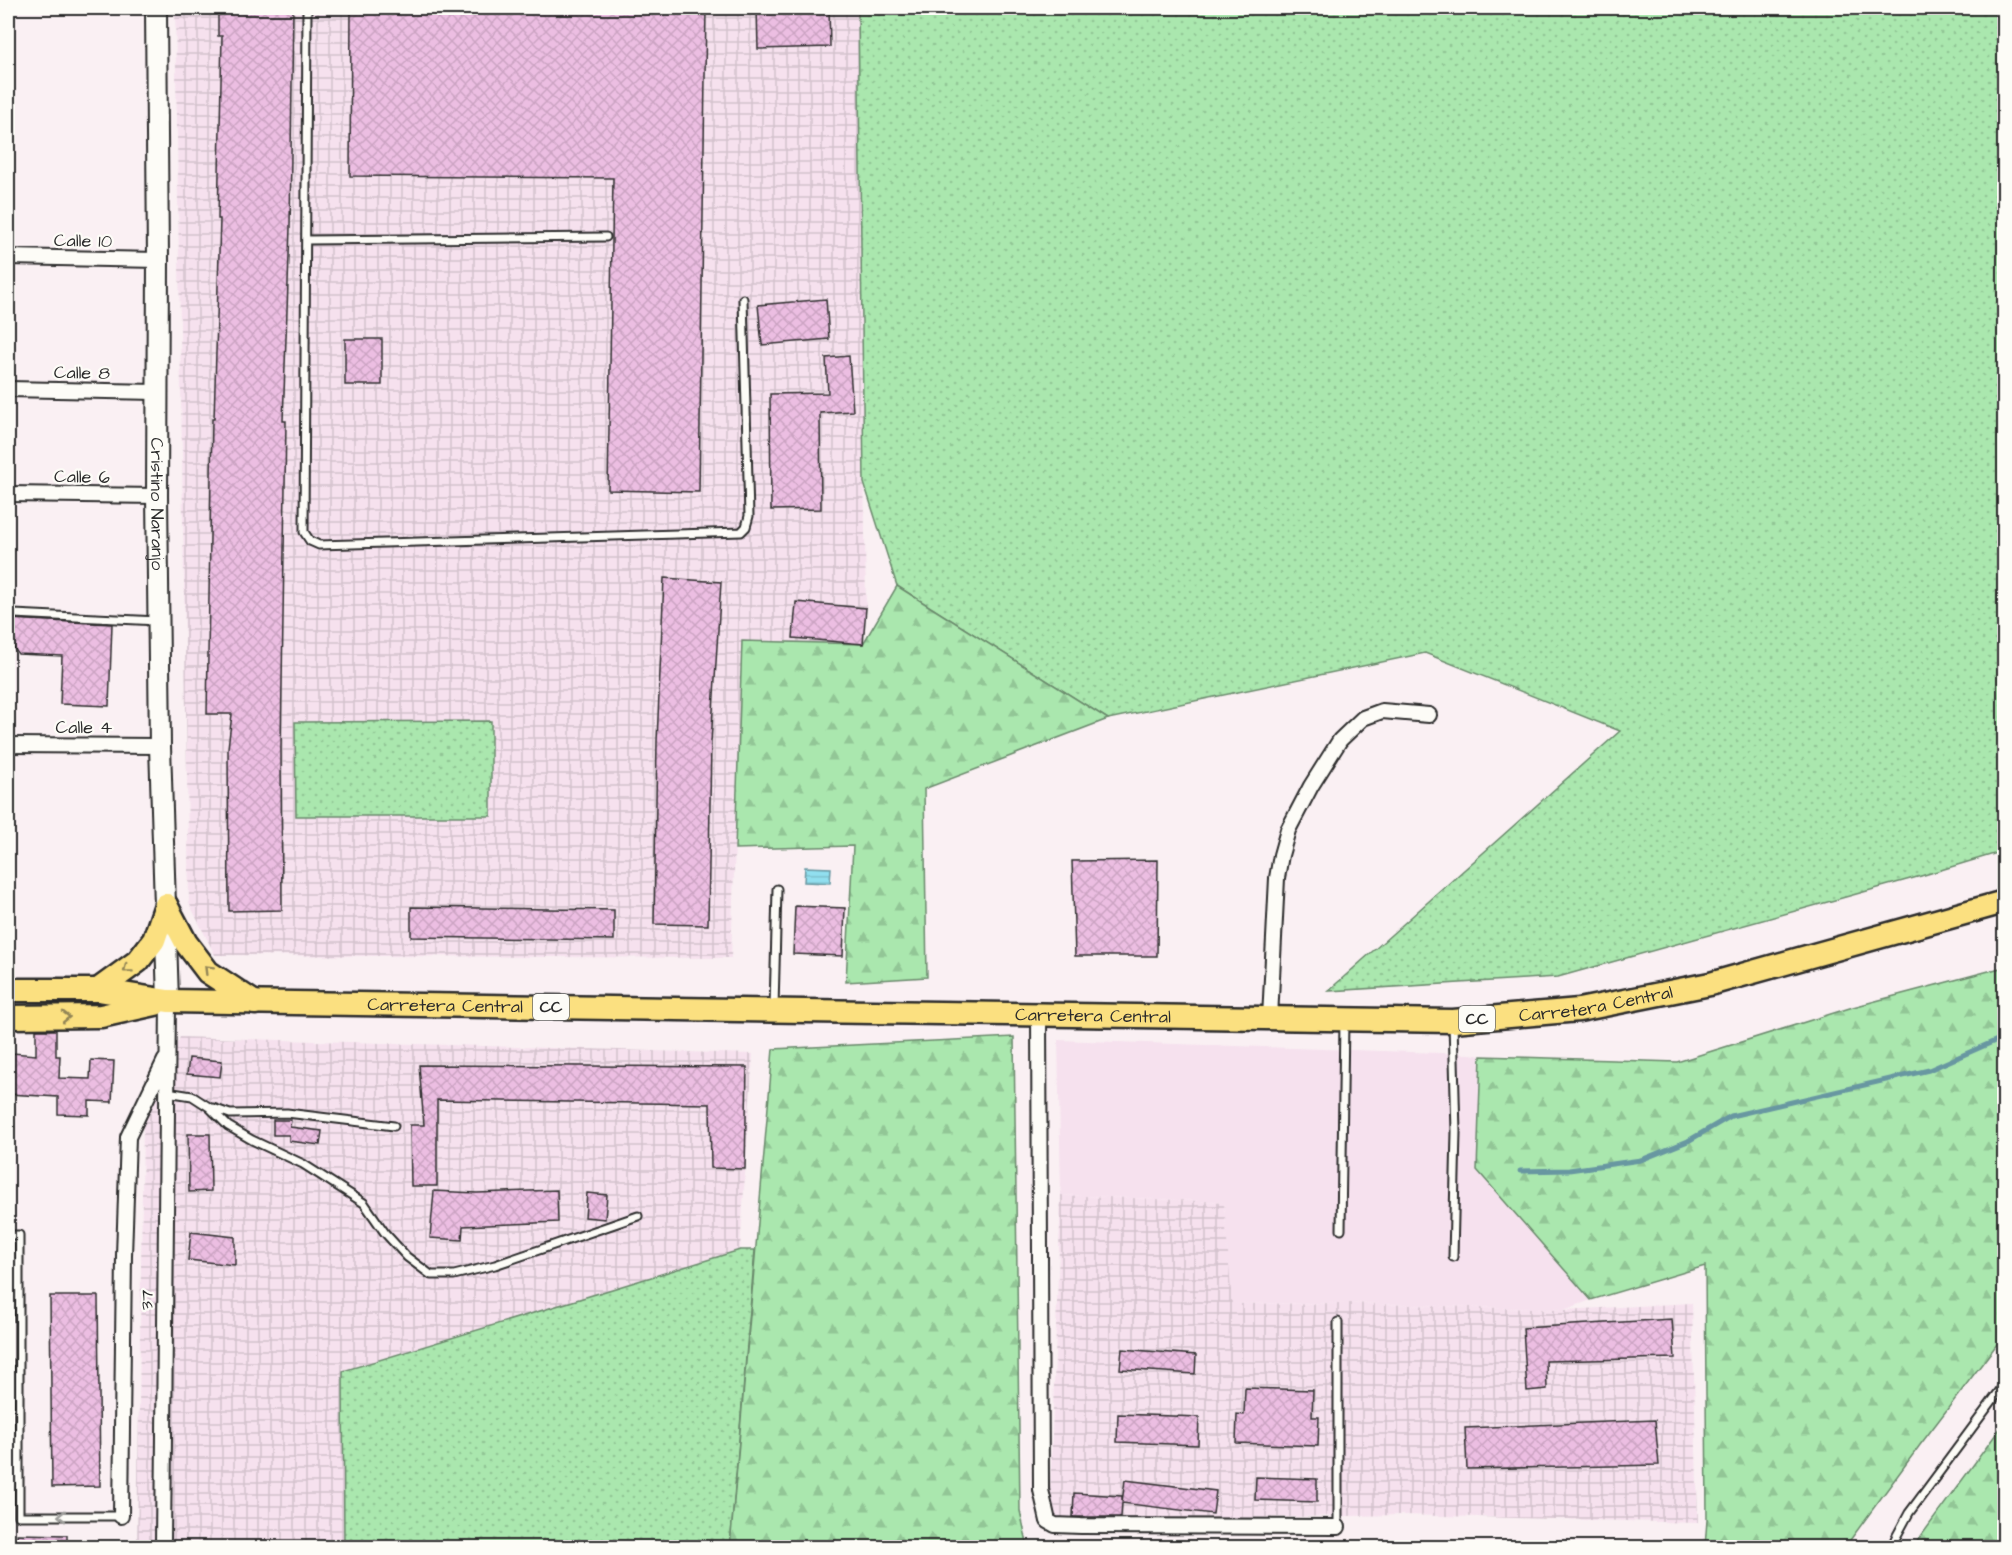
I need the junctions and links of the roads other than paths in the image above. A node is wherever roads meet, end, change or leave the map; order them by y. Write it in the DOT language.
graph roads {
  1 [pos="156,8"];
  2 [pos="307,8"];
  3 [pos="606,237"];
  4 [pos="306,240"];
  5 [pos="8,257"];
  6 [pos="158,260"];
  7 [pos="743,299"];
  8 [pos="8,389"];
  9 [pos="156,392"];
  10 [pos="8,494"];
  11 [pos="157,496"];
  12 [pos="14,614"];
  13 [pos="158,621"];
  14 [pos="1429,715"];
  15 [pos="8,745"];
  16 [pos="160,746"];
  17 [pos="777,889"];
  18 [pos="2004,902"];
  19 [pos="166,905"];
  20 [pos="8,990"];
  21 [pos="98,990"];
  22 [pos="168,1001"];
  23 [pos="255,1003"];
  24 [pos="774,1010"];
  25 [pos="1039,1014"];
  26 [pos="8,1017"];
  27 [pos="1270,1018"];
  28 [pos="1344,1019"];
  29 [pos="1453,1021"];
  30 [pos="167,1056"];
  31 [pos="167,1092"];
  32 [pos="209,1107"];
  33 [pos="394,1126"];
  34 [pos="638,1216"];
  35 [pos="1341,1230"];
  36 [pos="8,1235"];
  37 [pos="1453,1257"];
  38 [pos="1338,1322"];
  39 [pos="2004,1384"];
  40 [pos="121,1516"];
  41 [pos="1338,1527"];
  42 [pos="163,1546"];
  43 [pos="1892,1548"];
  1 -- 6 [label="street, Cristino Naranjo"];
  2 -- 4 [label="lane"];
  3 -- 4 [label="lane"];
  4 -- 7 [label="lane"];
  5 -- 6 [label="street, Calle 10"];
  6 -- 9 [label="street, Cristino Naranjo"];
  8 -- 9 [label="street, Calle 8"];
  9 -- 11 [label="street, Cristino Naranjo"];
  10 -- 11 [label="street, Calle 6"];
  11 -- 13 [label="street, Cristino Naranjo"];
  12 -- 13 [label="lane"];
  13 -- 16 [label="street, Cristino Naranjo"];
  14 -- 27 [label="street"];
  15 -- 16 [label="street, Calle 4"];
  16 -- 19 [label="street, Cristino Naranjo"];
  17 -- 24 [label="lane"];
  18 -- 29 [label="main road, Carretera Central / CC"];
  19 -- 21 [label="main road, one-way"];
  19 -- 22 [label="street, Cristino Naranjo"];
  23 -- 19 [label="main road, one-way"];
  20 -- 21 [label="main road, Carretera Central / CC"];
  21 -- 22 [label="main road, Carretera Central / CC"];
  22 -- 23 [label="main road, Carretera Central / CC"];
  26 -- 22 [label="main road, Carretera Central / CC, one-way"];
  22 -- 30 [label="street, 37"];
  23 -- 24 [label="main road, Carretera Central / CC"];
  24 -- 25 [label="main road, Carretera Central / CC"];
  25 -- 27 [label="main road, Carretera Central / CC"];
  25 -- 41 [label="street"];
  27 -- 28 [label="main road, Carretera Central / CC"];
  28 -- 29 [label="main road, Carretera Central / CC"];
  28 -- 35 [label="lane"];
  29 -- 37 [label="lane"];
  30 -- 31 [label="street, 37"];
  30 -- 40 [label="street, 37"];
  31 -- 32 [label="lane"];
  31 -- 42 [label="street, 37"];
  32 -- 33 [label="lane"];
  32 -- 34 [label="lane"];
  40 -- 36 [label="lane, one-way"];
  38 -- 41 [label="lane"];
  39 -- 43 [label="lane"];
}
